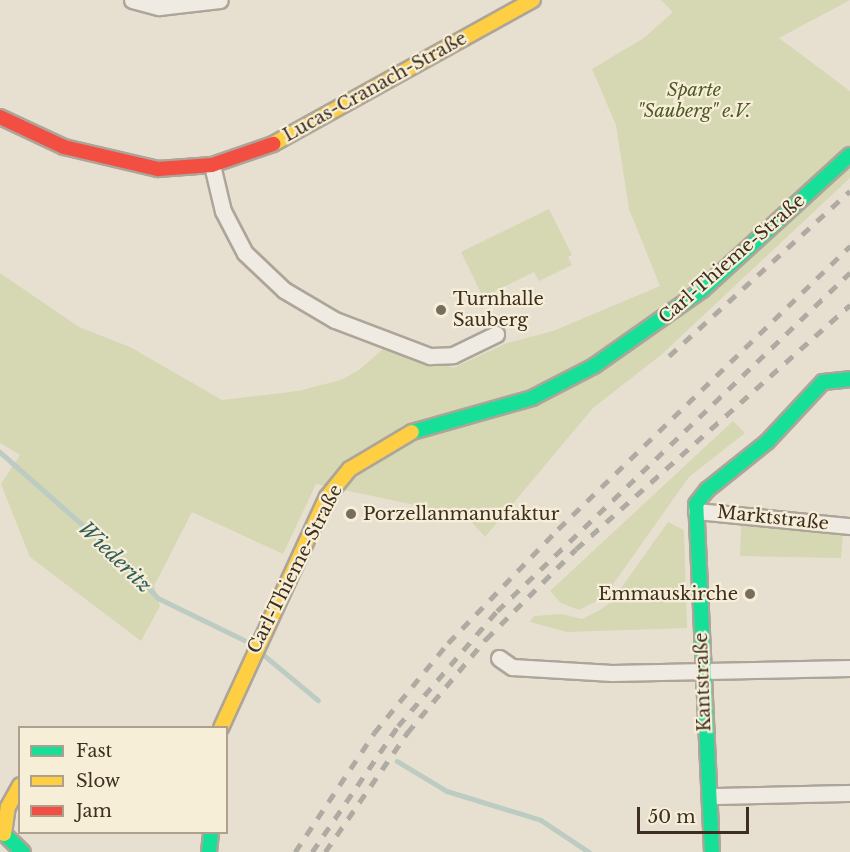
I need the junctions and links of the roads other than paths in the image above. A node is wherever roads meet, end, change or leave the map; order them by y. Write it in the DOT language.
graph roads {
  1 [pos="132,0"];
  2 [pos="220,0"];
  3 [pos="533,0"];
  4 [pos="0,117"];
  5 [pos="850,155"];
  6 [pos="212,165"];
  7 [pos="496,334"];
  8 [pos="850,379"];
  9 [pos="696,511"];
  10 [pos="850,526"];
  11 [pos="499,657"];
  12 [pos="850,668"];
  13 [pos="703,672"];
  14 [pos="222,726"];
  15 [pos="18,777"];
  16 [pos="1,785"];
  17 [pos="18,789"];
  18 [pos="850,793"];
  19 [pos="711,796"];
  20 [pos="1,832"];
  21 [pos="211,834"];
  22 [pos="23,852"];
  23 [pos="209,852"];
  24 [pos="712,852"];
  1 -- 2 [label="street"];
  3 -- 6 [label="street, Lucas-Cranach-Straße"];
  4 -- 6 [label="street, Lucas-Cranach-Straße"];
  5 -- 14 [label="street, Carl-Thieme-Straße"];
  6 -- 7 [label="street"];
  8 -- 9 [label="street"];
  9 -- 10 [label="street, Marktstraße"];
  9 -- 13 [label="street, Kantstraße"];
  11 -- 13 [label="street"];
  12 -- 13 [label="street"];
  13 -- 19 [label="street, Kantstraße"];
  15 -- 16 [label="street"];
  17 -- 20 [label="street"];
  18 -- 19 [label="street"];
  19 -- 24 [label="street, Kantstraße"];
  20 -- 22 [label="street"];
  21 -- 23 [label="street"];
}
